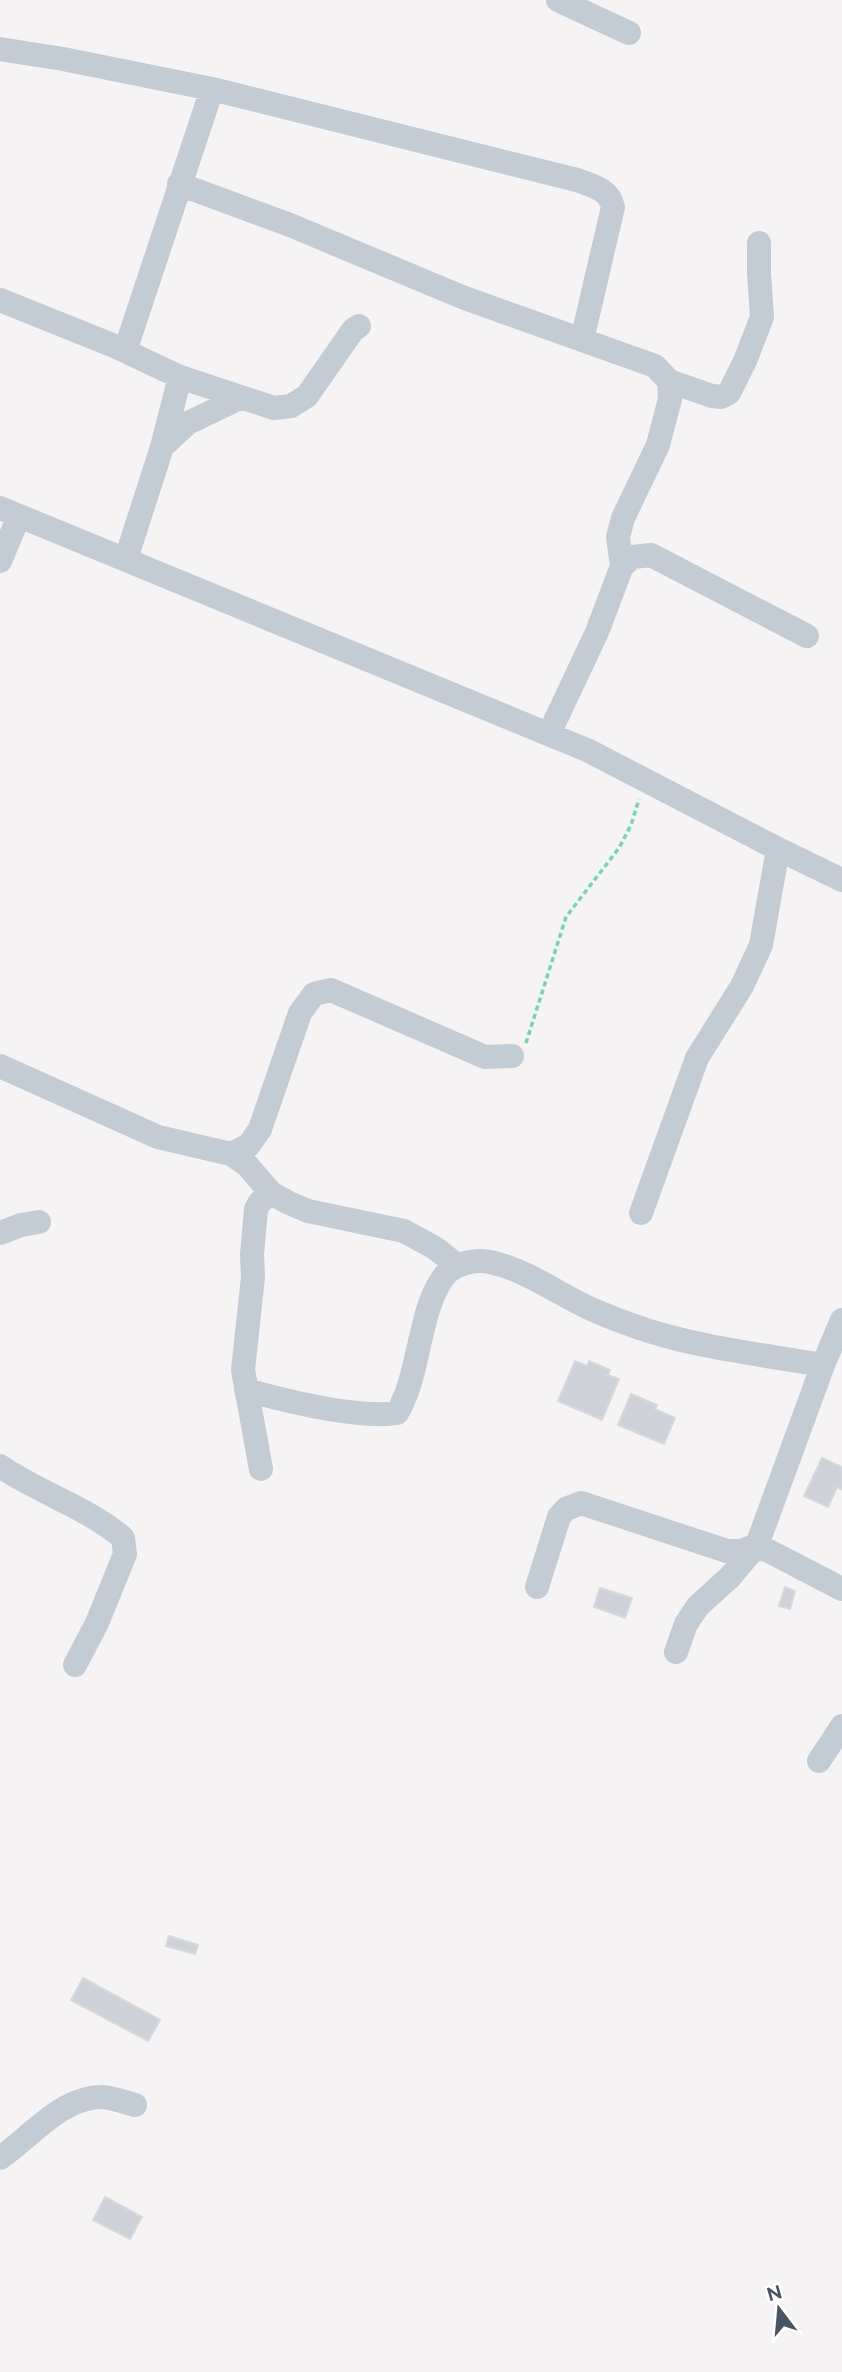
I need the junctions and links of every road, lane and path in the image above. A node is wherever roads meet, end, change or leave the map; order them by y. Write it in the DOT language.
graph roads {
  1 [pos="558,0"];
  2 [pos="629,33"];
  3 [pos="0,49"];
  4 [pos="212,89"];
  5 [pos="179,184"];
  6 [pos="759,243"];
  7 [pos="0,300"];
  8 [pos="359,326"];
  9 [pos="582,340"];
  10 [pos="125,351"];
  11 [pos="180,377"];
  12 [pos="669,381"];
  13 [pos="240,398"];
  14 [pos="162,447"];
  15 [pos="10,512"];
  16 [pos="126,559"];
  17 [pos="0,561"];
  18 [pos="622,566"];
  19 [pos="807,636"];
  20 [pos="549,734"];
  21 [pos="646,779"];
  22 [pos="778,849"];
  23 [pos="842,880"];
  24 [pos="512,1056"];
  25 [pos="0,1066"];
  26 [pos="231,1154"];
  27 [pos="271,1193"];
  28 [pos="640,1213"];
  29 [pos="39,1222"];
  30 [pos="0,1233"];
  31 [pos="458,1266"];
  32 [pos="842,1320"];
  33 [pos="823,1365"];
  34 [pos="246,1390"];
  35 [pos="0,1466"];
  36 [pos="261,1469"];
  37 [pos="757,1545"];
  38 [pos="537,1587"];
  39 [pos="842,1589"];
  40 [pos="676,1652"];
  41 [pos="75,1665"];
  42 [pos="842,1726"];
  43 [pos="819,1761"];
  44 [pos="135,2105"];
  45 [pos="0,2158"];
  1 -- 2 [label="street"];
  3 -- 4 [label="street"];
  4 -- 5 [label="street"];
  4 -- 9 [label="street"];
  5 -- 9 [label="street"];
  5 -- 10 [label="street"];
  6 -- 12 [label="street"];
  7 -- 10 [label="street"];
  8 -- 13 [label="street"];
  9 -- 12 [label="street"];
  10 -- 11 [label="street"];
  11 -- 13 [label="street"];
  11 -- 14 [label="street"];
  12 -- 18 [label="street"];
  13 -- 14 [label="street"];
  14 -- 16 [label="street"];
  15 -- 16 [label="street"];
  15 -- 17 [label="street"];
  16 -- 20 [label="street"];
  18 -- 19 [label="street"];
  18 -- 20 [label="street"];
  20 -- 21 [label="street"];
  21 -- 22 [label="street"];
  21 -- 24 [label="path"];
  22 -- 23 [label="street"];
  22 -- 28 [label="street"];
  24 -- 26 [label="street"];
  25 -- 26 [label="street"];
  26 -- 27 [label="street"];
  27 -- 31 [label="street"];
  27 -- 34 [label="street"];
  29 -- 30 [label="street"];
  31 -- 33 [label="street"];
  31 -- 34 [label="street"];
  32 -- 33 [label="street"];
  33 -- 37 [label="street"];
  34 -- 36 [label="street"];
  35 -- 41 [label="street"];
  37 -- 38 [label="street"];
  37 -- 39 [label="street"];
  37 -- 40 [label="street"];
  42 -- 43 [label="street"];
  44 -- 45 [label="street"];
}
